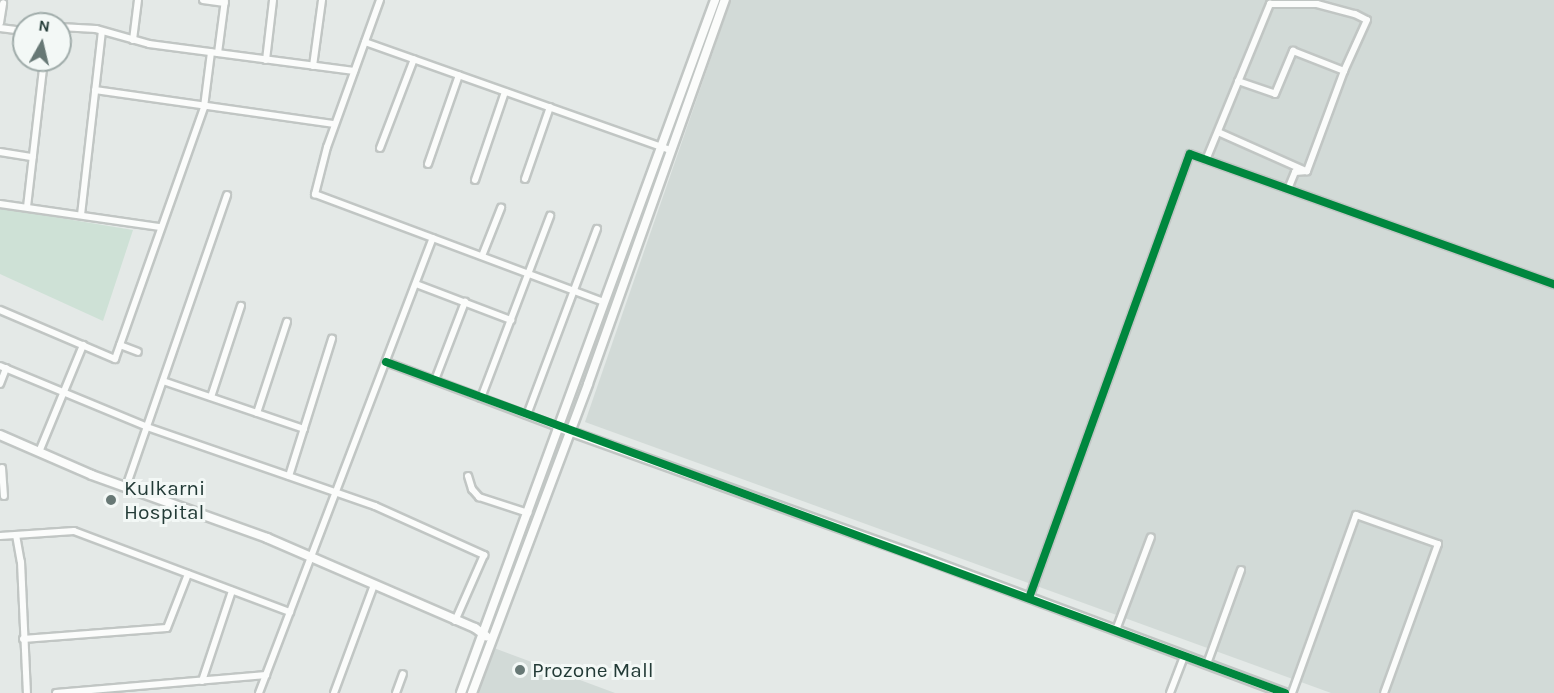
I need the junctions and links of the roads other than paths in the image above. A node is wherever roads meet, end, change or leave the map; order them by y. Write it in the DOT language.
graph roads {
  1 [pos="138,0"];
  2 [pos="203,0"];
  3 [pos="273,0"];
  4 [pos="322,0"];
  5 [pos="380,0"];
  6 [pos="716,0"];
  7 [pos="725,0"];
  8 [pos="225,1"];
  9 [pos="3,3"];
  10 [pos="0,23"];
  11 [pos="72,27"];
  12 [pos="102,32"];
  13 [pos="133,40"];
  14 [pos="364,42"];
  15 [pos="214,53"];
  16 [pos="414,59"];
  17 [pos="266,60"];
  18 [pos="314,66"];
  19 [pos="354,71"];
  20 [pos="1344,71"];
  21 [pos="43,72"];
  22 [pos="688,74"];
  23 [pos="459,75"];
  24 [pos="696,77"];
  25 [pos="1238,81"];
  26 [pos="95,90"];
  27 [pos="505,92"];
  28 [pos="204,107"];
  29 [pos="550,107"];
  30 [pos="335,124"];
  31 [pos="1218,132"];
  32 [pos="662,147"];
  33 [pos="381,148"];
  34 [pos="670,150"];
  35 [pos="0,152"];
  36 [pos="33,157"];
  37 [pos="1206,160"];
  38 [pos="428,164"];
  39 [pos="1306,171"];
  40 [pos="525,179"];
  41 [pos="475,180"];
  42 [pos="1288,189"];
  43 [pos="227,195"];
  44 [pos="0,204"];
  45 [pos="27,207"];
  46 [pos="501,208"];
  47 [pos="81,215"];
  48 [pos="550,216"];
  49 [pos="160,227"];
  50 [pos="597,229"];
  51 [pos="433,238"];
  52 [pos="482,256"];
  53 [pos="528,273"];
  54 [pos="416,284"];
  55 [pos="1554,284"];
  56 [pos="574,291"];
  57 [pos="604,302"];
  58 [pos="465,303"];
  59 [pos="241,306"];
  60 [pos="0,310"];
  61 [pos="510,320"];
  62 [pos="287,322"];
  63 [pos="332,339"];
  64 [pos="83,345"];
  65 [pos="120,345"];
  66 [pos="138,352"];
  67 [pos="386,362"];
  68 [pos="3,367"];
  69 [pos="435,380"];
  70 [pos="163,381"];
  71 [pos="0,384"];
  72 [pos="64,392"];
  73 [pos="211,397"];
  74 [pos="481,398"];
  75 [pos="257,413"];
  76 [pos="527,415"];
  77 [pos="147,427"];
  78 [pos="558,427"];
  79 [pos="304,429"];
  80 [pos="570,431"];
  81 [pos="0,435"];
  82 [pos="39,452"];
  83 [pos="2,468"];
  84 [pos="289,476"];
  85 [pos="468,476"];
  86 [pos="1,482"];
  87 [pos="126,487"];
  88 [pos="337,493"];
  89 [pos="4,496"];
  90 [pos="528,513"];
  91 [pos="16,535"];
  92 [pos="0,536"];
  93 [pos="1151,537"];
  94 [pos="312,557"];
  95 [pos="1241,570"];
  96 [pos="188,574"];
  97 [pos="374,585"];
  98 [pos="232,591"];
  99 [pos="1029,598"];
  100 [pos="290,612"];
  101 [pos="455,621"];
  102 [pos="1116,630"];
  103 [pos="484,631"];
  104 [pos="494,634"];
  105 [pos="23,639"];
  106 [pos="1184,656"];
  107 [pos="1207,664"];
  108 [pos="403,674"];
  109 [pos="266,675"];
  110 [pos="202,681"];
  111 [pos="84,692"];
  112 [pos="27,693"];
  113 [pos="56,693"];
  114 [pos="259,693"];
  115 [pos="334,693"];
  116 [pos="396,693"];
  117 [pos="461,693"];
  118 [pos="472,693"];
  119 [pos="1170,693"];
  120 [pos="1285,693"];
  121 [pos="1292,693"];
  122 [pos="1384,693"];
  1 -- 13 [label="street"];
  2 -- 8 [label="street"];
  3 -- 17 [label="street"];
  4 -- 18 [label="street"];
  5 -- 14 [label="street"];
  6 -- 22 [label="street"];
  7 -- 24 [label="street"];
  8 -- 15 [label="street"];
  9 -- 10 [label="street"];
  11 -- 12 [label="street"];
  12 -- 13 [label="street"];
  12 -- 26 [label="street"];
  13 -- 15 [label="street"];
  14 -- 16 [label="street"];
  14 -- 19 [label="street"];
  15 -- 17 [label="street"];
  15 -- 28 [label="street"];
  16 -- 23 [label="street"];
  16 -- 33 [label="street"];
  17 -- 18 [label="street"];
  18 -- 19 [label="street"];
  19 -- 30 [label="street"];
  20 -- 25 [label="street"];
  20 -- 25 [label="street"];
  20 -- 39 [label="street"];
  21 -- 36 [label="street"];
  22 -- 24 [label="street"];
  22 -- 32 [label="street"];
  23 -- 27 [label="street"];
  23 -- 38 [label="street"];
  24 -- 34 [label="street"];
  25 -- 31 [label="street"];
  26 -- 28 [label="street"];
  26 -- 47 [label="street"];
  27 -- 29 [label="street"];
  27 -- 41 [label="street"];
  28 -- 30 [label="street"];
  28 -- 49 [label="street"];
  29 -- 32 [label="street"];
  29 -- 40 [label="street"];
  30 -- 51 [label="street"];
  31 -- 37 [label="street"];
  31 -- 39 [label="street"];
  32 -- 34 [label="street"];
  32 -- 57 [label="street"];
  34 -- 80 [label="street"];
  35 -- 36 [label="street"];
  36 -- 45 [label="street"];
  37 -- 42 [label="street"];
  37 -- 99 [label="street"];
  39 -- 42 [label="street"];
  42 -- 55 [label="street"];
  43 -- 70 [label="street"];
  44 -- 45 [label="street"];
  45 -- 47 [label="street"];
  46 -- 52 [label="street"];
  47 -- 49 [label="street"];
  48 -- 53 [label="street"];
  49 -- 65 [label="street"];
  50 -- 56 [label="street"];
  51 -- 52 [label="street"];
  51 -- 54 [label="street"];
  52 -- 53 [label="street"];
  53 -- 56 [label="street"];
  53 -- 61 [label="street"];
  54 -- 58 [label="street"];
  54 -- 67 [label="street"];
  56 -- 57 [label="street"];
  56 -- 76 [label="street"];
  57 -- 78 [label="street"];
  58 -- 61 [label="street"];
  58 -- 69 [label="street"];
  59 -- 73 [label="street"];
  60 -- 64 [label="street"];
  61 -- 74 [label="street"];
  62 -- 75 [label="street"];
  63 -- 79 [label="street"];
  64 -- 65 [label="street"];
  64 -- 72 [label="street"];
  65 -- 66 [label="street"];
  67 -- 69 [label="street"];
  67 -- 88 [label="street"];
  68 -- 71 [label="street"];
  68 -- 72 [label="street"];
  69 -- 74 [label="street"];
  70 -- 73 [label="street"];
  70 -- 77 [label="street"];
  72 -- 77 [label="street"];
  72 -- 82 [label="street"];
  73 -- 75 [label="street"];
  74 -- 76 [label="street"];
  75 -- 79 [label="street"];
  76 -- 78 [label="street"];
  77 -- 84 [label="street"];
  77 -- 87 [label="street"];
  78 -- 80 [label="street"];
  78 -- 90 [label="street"];
  79 -- 84 [label="street"];
  80 -- 99 [label="street"];
  80 -- 104 [label="street"];
  81 -- 82 [label="street"];
  82 -- 87 [label="street"];
  83 -- 86 [label="street"];
  84 -- 88 [label="street"];
  85 -- 90 [label="street"];
  86 -- 89 [label="street"];
  87 -- 94 [label="street"];
  88 -- 94 [label="street"];
  88 -- 101 [label="street"];
  90 -- 103 [label="street"];
  91 -- 92 [label="street"];
  91 -- 96 [label="street"];
  91 -- 105 [label="street"];
  93 -- 102 [label="street"];
  94 -- 97 [label="street"];
  94 -- 100 [label="street"];
  95 -- 107 [label="street"];
  96 -- 98 [label="street"];
  96 -- 105 [label="street"];
  97 -- 101 [label="street"];
  97 -- 115 [label="street"];
  98 -- 100 [label="street"];
  98 -- 110 [label="street"];
  99 -- 102 [label="street"];
  100 -- 109 [label="street"];
  101 -- 103 [label="street"];
  102 -- 106 [label="street"];
  103 -- 104 [label="street"];
  103 -- 117 [label="street"];
  104 -- 118 [label="street"];
  105 -- 112 [label="street"];
  106 -- 107 [label="street"];
  106 -- 119 [label="street"];
  107 -- 120 [label="street"];
  108 -- 116 [label="street"];
  109 -- 110 [label="street"];
  109 -- 114 [label="street"];
  110 -- 111 [label="street"];
  111 -- 113 [label="street"];
  121 -- 122 [label="street"];
}
